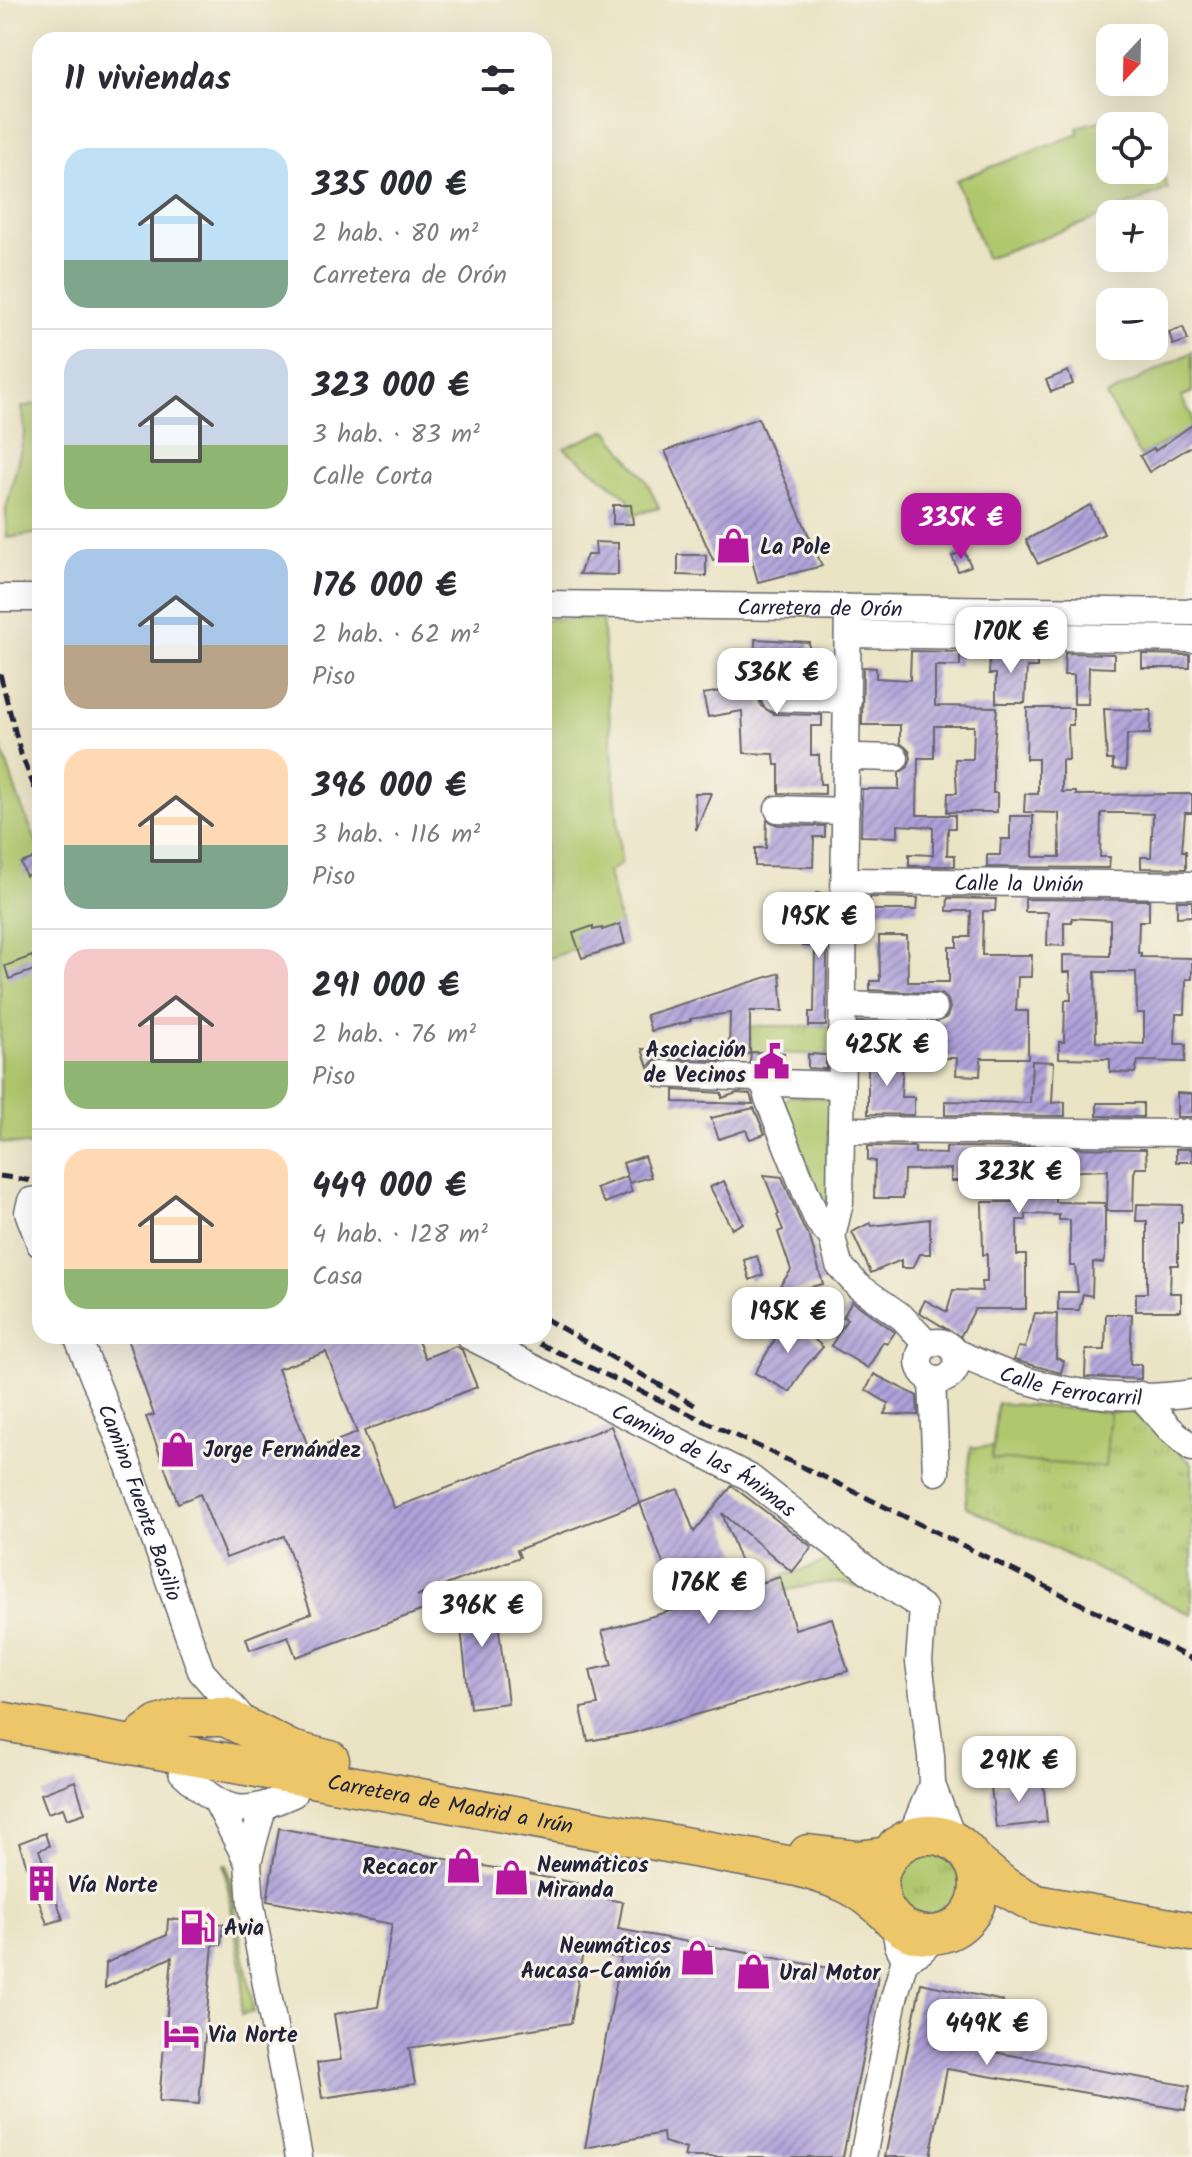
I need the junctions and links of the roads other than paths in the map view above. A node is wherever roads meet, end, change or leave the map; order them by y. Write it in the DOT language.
graph roads {
  1 [pos="3,598"];
  2 [pos="32,598"];
  3 [pos="552,604"];
  4 [pos="1192,612"];
  5 [pos="848,621"];
  6 [pos="1192,639"];
  7 [pos="775,698"];
  8 [pos="848,700"];
  9 [pos="858,757"];
  10 [pos="895,758"];
  11 [pos="778,809"];
  12 [pos="846,811"];
  13 [pos="845,881"];
  14 [pos="1192,885"];
  15 [pos="843,1005"];
  16 [pos="934,1008"];
  17 [pos="663,1074"];
  18 [pos="841,1085"];
  19 [pos="769,1086"];
  20 [pos="841,1130"];
  21 [pos="1192,1133"];
  22 [pos="832,1237"];
  23 [pos="80,1344"];
  24 [pos="485,1344"];
  25 [pos="928,1345"];
  26 [pos="955,1352"];
  27 [pos="932,1379"];
  28 [pos="1192,1393"];
  29 [pos="1140,1395"];
  30 [pos="1192,1448"];
  31 [pos="936,1472"];
  32 [pos="201,1671"];
  33 [pos="0,1707"];
  34 [pos="184,1717"];
  35 [pos="0,1721"];
  36 [pos="251,1728"];
  37 [pos="145,1734"];
  38 [pos="182,1772"];
  39 [pos="932,1785"];
  40 [pos="433,1786"];
  41 [pos="293,1794"];
  42 [pos="217,1802"];
  43 [pos="263,1807"];
  44 [pos="897,1848"];
  45 [pos="963,1851"];
  46 [pos="248,1862"];
  47 [pos="1036,1904"];
  48 [pos="891,1918"];
  49 [pos="949,1929"];
  50 [pos="1192,1932"];
  51 [pos="905,1959"];
  52 [pos="299,2157"];
  53 [pos="863,2157"];
  1 -- 2 [label="street"];
  3 -- 5 [label="street, Carretera de Orón"];
  4 -- 5 [label="street, Carretera de Orón"];
  5 -- 6 [label="street"];
  5 -- 8 [label="street"];
  7 -- 8 [label="street"];
  8 -- 12 [label="street"];
  9 -- 10 [label="street"];
  11 -- 12 [label="street"];
  12 -- 13 [label="street"];
  13 -- 14 [label="street, Calle la Unión"];
  13 -- 15 [label="street"];
  15 -- 16 [label="street"];
  15 -- 18 [label="street"];
  17 -- 19 [label="street"];
  18 -- 19 [label="street"];
  18 -- 20 [label="street"];
  19 -- 22 [label="street"];
  20 -- 21 [label="street"];
  20 -- 22 [label="street"];
  22 -- 25 [label="street"];
  23 -- 32 [label="street, Camino Fuente Basilio"];
  24 -- 39 [label="street, Camino de las Ánimas"];
  25 -- 26 [label="street"];
  25 -- 27 [label="street"];
  26 -- 27 [label="street"];
  26 -- 29 [label="street, Calle Ferrocarril"];
  27 -- 31 [label="street"];
  28 -- 29 [label="street, Calle Ferrocarril"];
  29 -- 30 [label="street"];
  32 -- 34 [label="street"];
  32 -- 36 [label="street, Camino Fuente Basilio"];
  33 -- 37 [label="highway, Carretera de Madrid a Irún"];
  34 -- 36 [label="highway"];
  34 -- 37 [label="highway"];
  35 -- 48 [label="highway, Carretera de Madrid a Irún"];
  36 -- 40 [label="highway"];
  37 -- 40 [label="highway, Carretera de Madrid a Irún"];
  38 -- 42 [label="street"];
  39 -- 44 [label="street"];
  39 -- 45 [label="street"];
  40 -- 44 [label="highway, Carretera de Madrid a Irún"];
  41 -- 43 [label="street"];
  42 -- 43 [label="street"];
  42 -- 46 [label="street"];
  43 -- 46 [label="street"];
  44 -- 45 [label="highway"];
  44 -- 48 [label="highway"];
  45 -- 47 [label="highway"];
  45 -- 49 [label="highway"];
  46 -- 52 [label="street"];
  47 -- 49 [label="highway"];
  47 -- 50 [label="highway"];
  48 -- 49 [label="highway"];
  48 -- 51 [label="street"];
  49 -- 51 [label="street"];
  51 -- 53 [label="street"];
}
